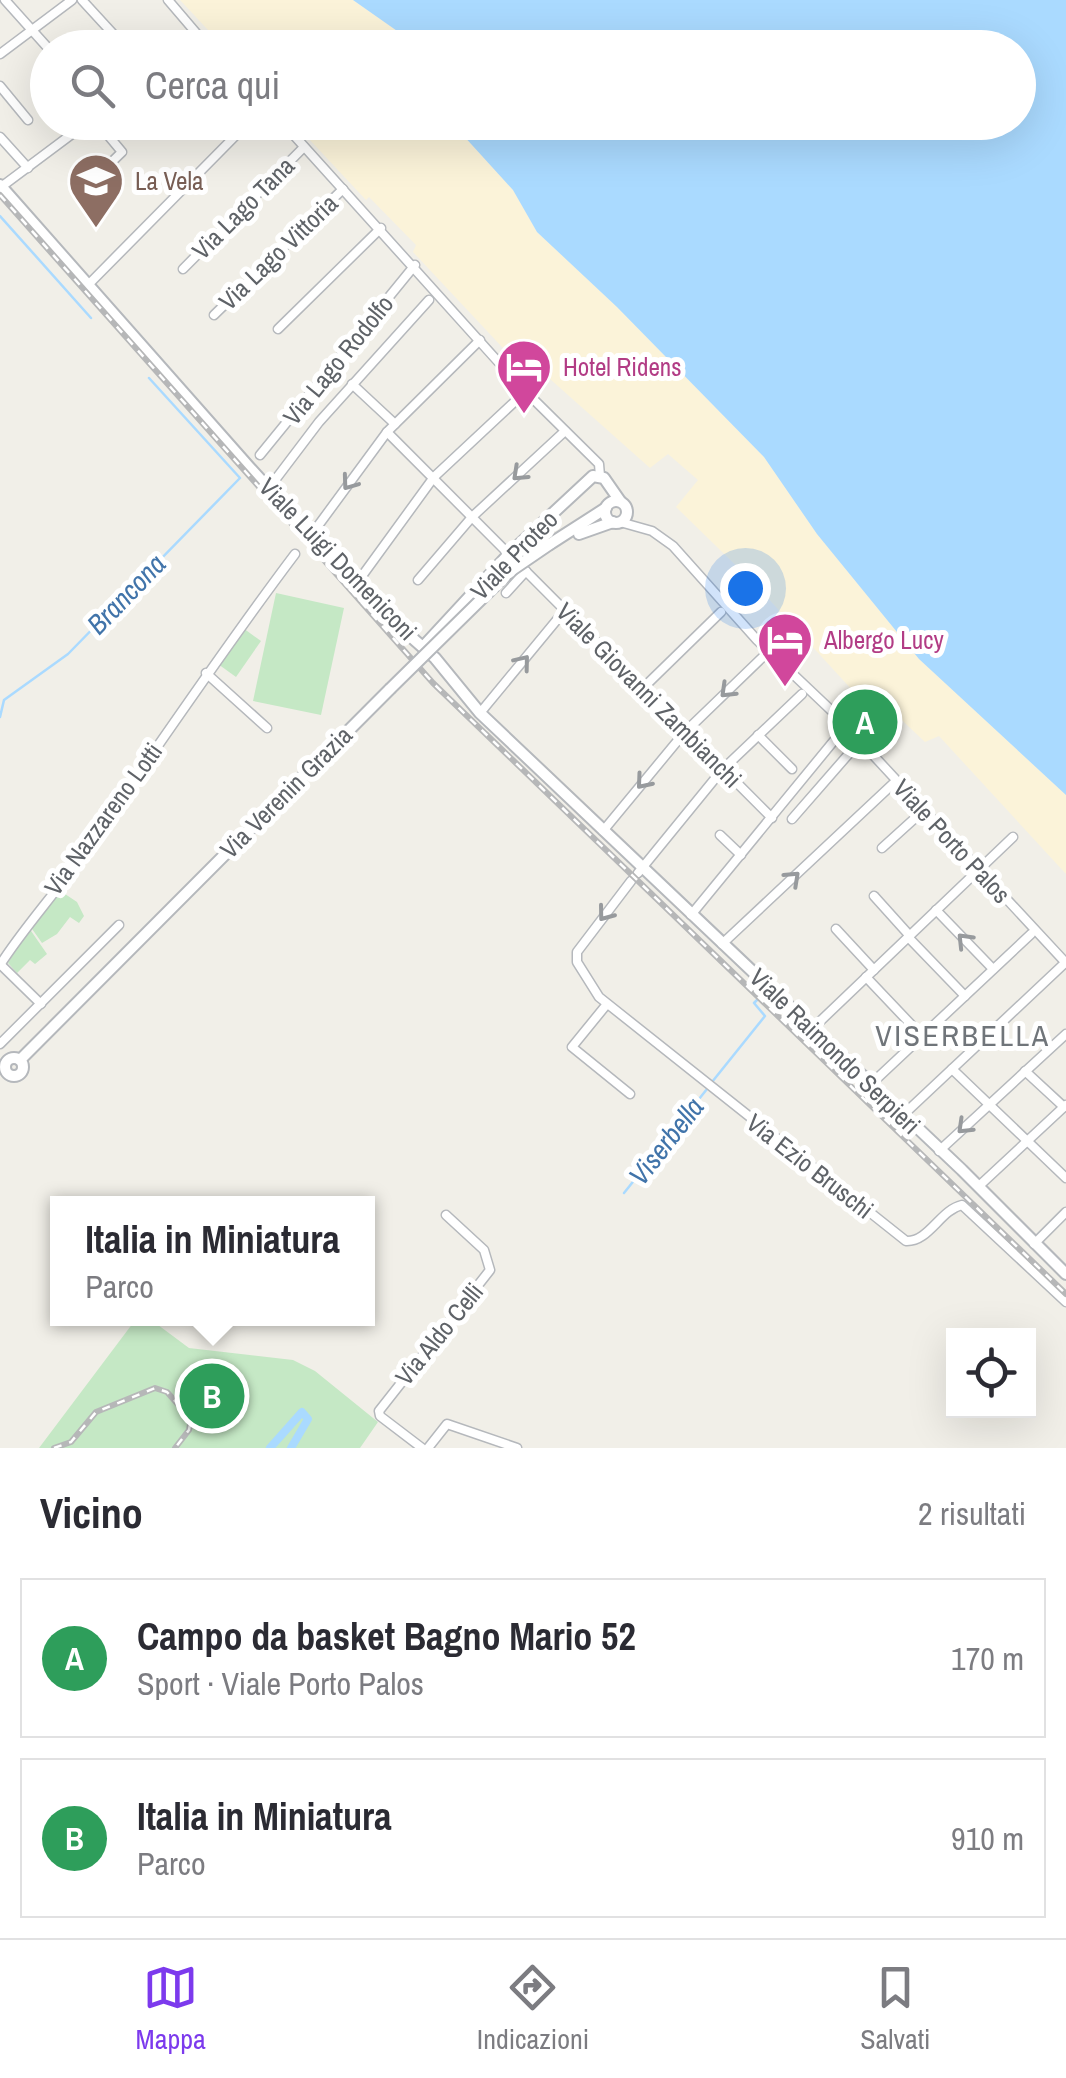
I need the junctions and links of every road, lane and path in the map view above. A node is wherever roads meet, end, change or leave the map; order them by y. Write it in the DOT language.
graph roads {
  1 [pos="5,0"];
  2 [pos="72,0"];
  3 [pos="82,0"];
  4 [pos="168,0"];
  5 [pos="32,30"];
  6 [pos="110,30"];
  7 [pos="193,30"];
  8 [pos="30,32"];
  9 [pos="0,54"];
  10 [pos="0,86"];
  11 [pos="28,120"];
  12 [pos="0,137"];
  13 [pos="65,140"];
  14 [pos="112,140"];
  15 [pos="230,140"];
  16 [pos="298,140"];
  17 [pos="304,147"];
  18 [pos="28,168"];
  19 [pos="90,183"];
  20 [pos="0,187"];
  21 [pos="342,189"];
  22 [pos="380,228"];
  23 [pos="415,264"];
  24 [pos="183,269"];
  25 [pos="88,285"];
  26 [pos="429,300"];
  27 [pos="214,315"];
  28 [pos="278,329"];
  29 [pos="480,340"];
  30 [pos="352,384"];
  31 [pos="525,392"];
  32 [pos="391,428"];
  33 [pos="566,431"];
  34 [pos="260,455"];
  35 [pos="434,478"];
  36 [pos="603,479"];
  37 [pos="269,488"];
  38 [pos="620,501"];
  39 [pos="606,507"];
  40 [pos="472,518"];
  41 [pos="616,522"];
  42 [pos="312,534"];
  43 [pos="564,538"];
  44 [pos="296,554"];
  45 [pos="510,554"];
  46 [pos="526,571"];
  47 [pos="362,576"];
  48 [pos="418,580"];
  49 [pos="506,593"];
  50 [pos="565,610"];
  51 [pos="721,612"];
  52 [pos="423,647"];
  53 [pos="770,650"];
  54 [pos="206,672"];
  55 [pos="641,690"];
  56 [pos="802,694"];
  57 [pos="480,713"];
  58 [pos="846,726"];
  59 [pos="267,728"];
  60 [pos="684,733"];
  61 [pos="758,734"];
  62 [pos="860,741"];
  63 [pos="792,769"];
  64 [pos="722,770"];
  65 [pos="896,781"];
  66 [pos="924,810"];
  67 [pos="772,818"];
  68 [pos="792,819"];
  69 [pos="603,831"];
  70 [pos="720,835"];
  71 [pos="1013,838"];
  72 [pos="882,848"];
  73 [pos="741,855"];
  74 [pos="979,868"];
  75 [pos="637,874"];
  76 [pos="874,896"];
  77 [pos="936,910"];
  78 [pos="692,915"];
  79 [pos="119,925"];
  80 [pos="836,930"];
  81 [pos="1032,934"];
  82 [pos="909,936"];
  83 [pos="722,944"];
  84 [pos="1066,962"];
  85 [pos="0,965"];
  86 [pos="993,969"];
  87 [pos="874,970"];
  88 [pos="866,978"];
  89 [pos="965,996"];
  90 [pos="41,1004"];
  91 [pos="607,1004"];
  92 [pos="812,1030"];
  93 [pos="922,1036"];
  94 [pos="1065,1037"];
  95 [pos="0,1044"];
  96 [pos="952,1068"];
  97 [pos="1025,1070"];
  98 [pos="3,1076"];
  99 [pos="870,1085"];
  100 [pos="630,1094"];
  101 [pos="989,1103"];
  102 [pos="1065,1106"];
  103 [pos="902,1116"];
  104 [pos="1028,1142"];
  105 [pos="939,1151"];
  106 [pos="1066,1178"];
  107 [pos="979,1186"];
  108 [pos="1066,1212"];
  109 [pos="446,1215"];
  110 [pos="1034,1244"];
  111 [pos="1066,1274"];
  112 [pos="1066,1302"];
  113 [pos="425,1448"];
  114 [pos="516,1448"];
  1 -- 5 [label="street"];
  2 -- 5 [label="street"];
  3 -- 6 [label="street"];
  4 -- 7 [label="street"];
  8 -- 9 [label="street"];
  10 -- 11 [label="street"];
  12 -- 18 [label="street"];
  13 -- 18 [label="street"];
  14 -- 19 [label="street"];
  15 -- 25 [label="street"];
  16 -- 17 [label="street"];
  17 -- 21 [label="street"];
  17 -- 24 [label="street, Via Lago Tana"];
  18 -- 20 [label="street"];
  20 -- 25 [label="street, Viale Luigi Domeniconi"];
  21 -- 22 [label="street"];
  21 -- 27 [label="street, Via Lago Vittoria"];
  22 -- 23 [label="street"];
  22 -- 28 [label="street"];
  23 -- 29 [label="street"];
  23 -- 34 [label="street, Via Lago Rodolfo"];
  25 -- 37 [label="street, Viale Luigi Domeniconi"];
  26 -- 30 [label="street"];
  29 -- 31 [label="street"];
  29 -- 32 [label="street"];
  30 -- 32 [label="street, Viale Giovanni Zambianchi"];
  30 -- 37 [label="street"];
  31 -- 33 [label="street"];
  31 -- 35 [label="street"];
  32 -- 35 [label="street, Viale Giovanni Zambianchi"];
  32 -- 42 [label="street, one-way"];
  33 -- 36 [label="street"];
  33 -- 40 [label="street, one-way"];
  35 -- 40 [label="street, Viale Giovanni Zambianchi"];
  35 -- 47 [label="street"];
  36 -- 38 [label="street"];
  36 -- 39 [label="street"];
  36 -- 45 [label="street, Viale Proteo"];
  37 -- 42 [label="street, Viale Luigi Domeniconi"];
  38 -- 39 [label="street, Via Verenin Grazia"];
  38 -- 41 [label="street"];
  39 -- 41 [label="street"];
  39 -- 43 [label="street, Via Verenin Grazia"];
  40 -- 45 [label="street, Viale Giovanni Zambianchi"];
  40 -- 48 [label="street"];
  41 -- 43 [label="street, Via Verenin Grazia"];
  41 -- 53 [label="street, Viale Porto Palos"];
  42 -- 52 [label="street, Viale Luigi Domeniconi"];
  43 -- 98 [label="street, Via Verenin Grazia, bridge"];
  44 -- 54 [label="street, Via Nazzareno Lotti"];
  45 -- 46 [label="street, Viale Giovanni Zambianchi"];
  45 -- 52 [label="street, Viale Proteo"];
  46 -- 49 [label="street"];
  46 -- 50 [label="street, Viale Giovanni Zambianchi"];
  50 -- 55 [label="street, Viale Giovanni Zambianchi"];
  57 -- 50 [label="street, one-way"];
  51 -- 55 [label="street"];
  52 -- 57 [label="street, Viale Luigi Domeniconi"];
  53 -- 58 [label="street, Viale Porto Palos"];
  53 -- 60 [label="street, one-way"];
  54 -- 59 [label="street"];
  54 -- 85 [label="street, Via Nazzareno Lotti"];
  55 -- 60 [label="street, Viale Giovanni Zambianchi"];
  56 -- 61 [label="street, Via Ezio Bruschi"];
  57 -- 69 [label="street, Viale Luigi Domeniconi"];
  58 -- 62 [label="street, Viale Porto Palos"];
  58 -- 67 [label="street"];
  60 -- 64 [label="street, Viale Giovanni Zambianchi"];
  60 -- 69 [label="street, one-way"];
  61 -- 63 [label="street"];
  61 -- 64 [label="street, Via Ezio Bruschi"];
  62 -- 65 [label="street, Viale Porto Palos"];
  62 -- 68 [label="street"];
  64 -- 67 [label="street, Viale Giovanni Zambianchi"];
  64 -- 75 [label="street, Via Ezio Bruschi"];
  65 -- 66 [label="street, Viale Porto Palos"];
  83 -- 65 [label="street, one-way"];
  66 -- 72 [label="street"];
  66 -- 74 [label="street, Viale Porto Palos"];
  67 -- 73 [label="street"];
  69 -- 75 [label="street, Viale Luigi Domeniconi"];
  70 -- 73 [label="street"];
  71 -- 74 [label="street"];
  73 -- 78 [label="street"];
  74 -- 77 [label="street"];
  74 -- 84 [label="street, Viale Porto Palos"];
  75 -- 78 [label="street, Viale Luigi Domeniconi"];
  75 -- 91 [label="street, Via Ezio Bruschi, one-way"];
  76 -- 82 [label="street"];
  77 -- 82 [label="street"];
  86 -- 77 [label="street, one-way"];
  78 -- 83 [label="street, Viale Raimondo Serpieri"];
  79 -- 90 [label="street"];
  80 -- 87 [label="street"];
  81 -- 86 [label="street"];
  82 -- 87 [label="street"];
  82 -- 89 [label="street"];
  83 -- 92 [label="street, Viale Raimondo Serpieri"];
  84 -- 96 [label="street"];
  85 -- 90 [label="street"];
  86 -- 89 [label="street"];
  87 -- 88 [label="street"];
  88 -- 92 [label="street"];
  88 -- 93 [label="street"];
  89 -- 93 [label="street"];
  90 -- 95 [label="street"];
  91 -- 100 [label="street"];
  91 -- 112 [label="street, Via Ezio Bruschi"];
  92 -- 99 [label="street, Viale Raimondo Serpieri"];
  93 -- 99 [label="street"];
  94 -- 97 [label="street"];
  96 -- 101 [label="street"];
  96 -- 103 [label="street"];
  97 -- 101 [label="street"];
  97 -- 102 [label="street"];
  99 -- 103 [label="street, Viale Raimondo Serpieri"];
  101 -- 104 [label="street"];
  101 -- 105 [label="street, one-way"];
  102 -- 104 [label="street"];
  103 -- 105 [label="street, Viale Raimondo Serpieri"];
  104 -- 106 [label="street"];
  104 -- 107 [label="street"];
  105 -- 107 [label="street, Viale Raimondo Serpieri"];
  107 -- 110 [label="street, Viale Raimondo Serpieri"];
  108 -- 110 [label="street"];
  109 -- 113 [label="street, Via Aldo Celli"];
  110 -- 111 [label="street, Viale Raimondo Serpieri"];
  113 -- 114 [label="street, Via Aldo Celli"];
}
